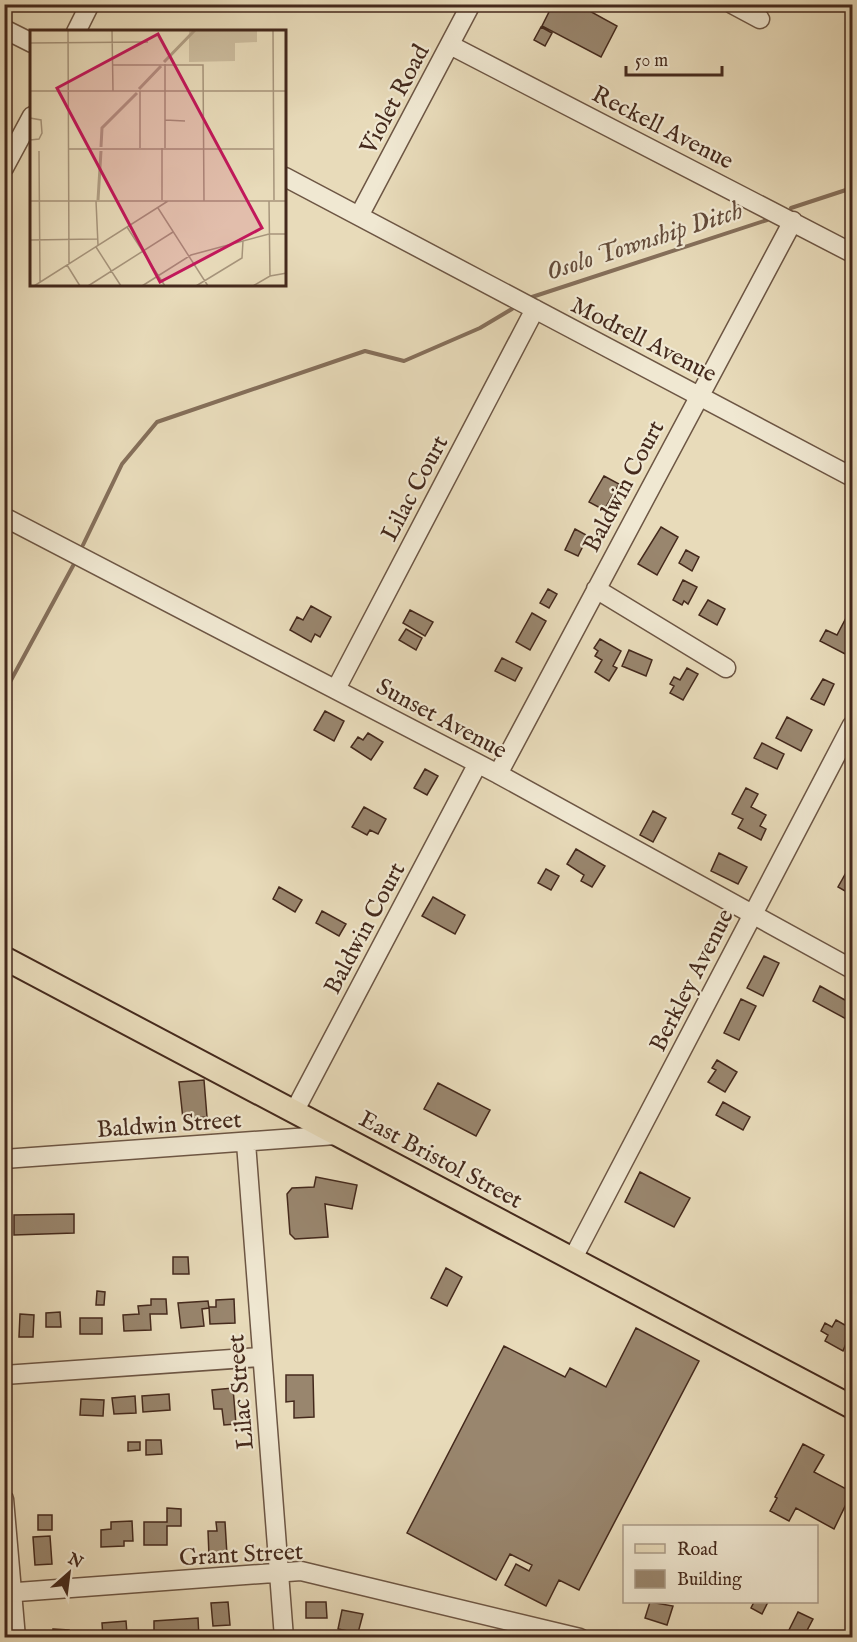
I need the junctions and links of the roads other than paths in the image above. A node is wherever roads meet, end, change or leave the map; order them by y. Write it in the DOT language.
graph roads {
  1 [pos="90,4"];
  2 [pos="471,4"];
  3 [pos="732,4"];
  4 [pos="760,19"];
  5 [pos="4,29"];
  6 [pos="77,30"];
  7 [pos="30,42"];
  8 [pos="450,45"];
  9 [pos="30,120"];
  10 [pos="4,168"];
  11 [pos="286,178"];
  12 [pos="359,216"];
  13 [pos="793,220"];
  14 [pos="852,253"];
  15 [pos="535,309"];
  16 [pos="699,394"];
  17 [pos="852,477"];
  18 [pos="4,517"];
  19 [pos="596,589"];
  20 [pos="726,668"];
  21 [pos="336,689"];
  22 [pos="852,725"];
  23 [pos="477,765"];
  24 [pos="498,774"];
  25 [pos="752,915"];
  26 [pos="4,958"];
  27 [pos="852,969"];
  28 [pos="294,1112"];
  29 [pos="336,1135"];
  30 [pos="246,1143"];
  31 [pos="4,1159"];
  32 [pos="573,1258"];
  33 [pos="261,1357"];
  34 [pos="4,1375"];
  35 [pos="852,1407"];
  36 [pos="4,1500"];
  37 [pos="279,1573"];
  38 [pos="9,1593"];
  39 [pos="16,1638"];
  40 [pos="284,1638"];
  41 [pos="580,1638"];
  1 -- 6 [label="street"];
  2 -- 8 [label="street, Violet Road"];
  3 -- 4 [label="street"];
  5 -- 7 [label="street"];
  8 -- 12 [label="street, Violet Road"];
  8 -- 13 [label="street, Reckell Avenue"];
  9 -- 10 [label="street"];
  11 -- 12 [label="street, Modrell Avenue"];
  12 -- 15 [label="street, Modrell Avenue"];
  13 -- 14 [label="street, Reckell Avenue"];
  13 -- 16 [label="street, Baldwin Court"];
  15 -- 16 [label="street, Modrell Avenue"];
  15 -- 21 [label="street, Lilac Court"];
  16 -- 17 [label="street, Modrell Avenue"];
  16 -- 19 [label="street, Baldwin Court"];
  18 -- 21 [label="street, Sunset Avenue"];
  19 -- 20 [label="street"];
  19 -- 24 [label="street, Baldwin Court"];
  21 -- 23 [label="street, Sunset Avenue"];
  22 -- 25 [label="street, Berkley Avenue"];
  23 -- 24 [label="street, Sunset Avenue"];
  23 -- 28 [label="street, Baldwin Court"];
  24 -- 25 [label="street, Sunset Avenue"];
  25 -- 27 [label="street, Sunset Avenue"];
  25 -- 32 [label="street, Berkley Avenue"];
  26 -- 28 [label="main road, East Bristol Street"];
  28 -- 29 [label="main road, East Bristol Street"];
  29 -- 30 [label="street, Baldwin Street"];
  29 -- 32 [label="main road, East Bristol Street"];
  30 -- 31 [label="street, Baldwin Street"];
  30 -- 33 [label="street, Lilac Street"];
  32 -- 35 [label="main road, East Bristol Street"];
  33 -- 34 [label="street"];
  33 -- 37 [label="street, Lilac Street"];
  36 -- 38 [label="street"];
  37 -- 38 [label="street, Grant Street"];
  37 -- 40 [label="street, Lilac Street"];
  37 -- 41 [label="street, Grant Street"];
  38 -- 39 [label="street"];
}
